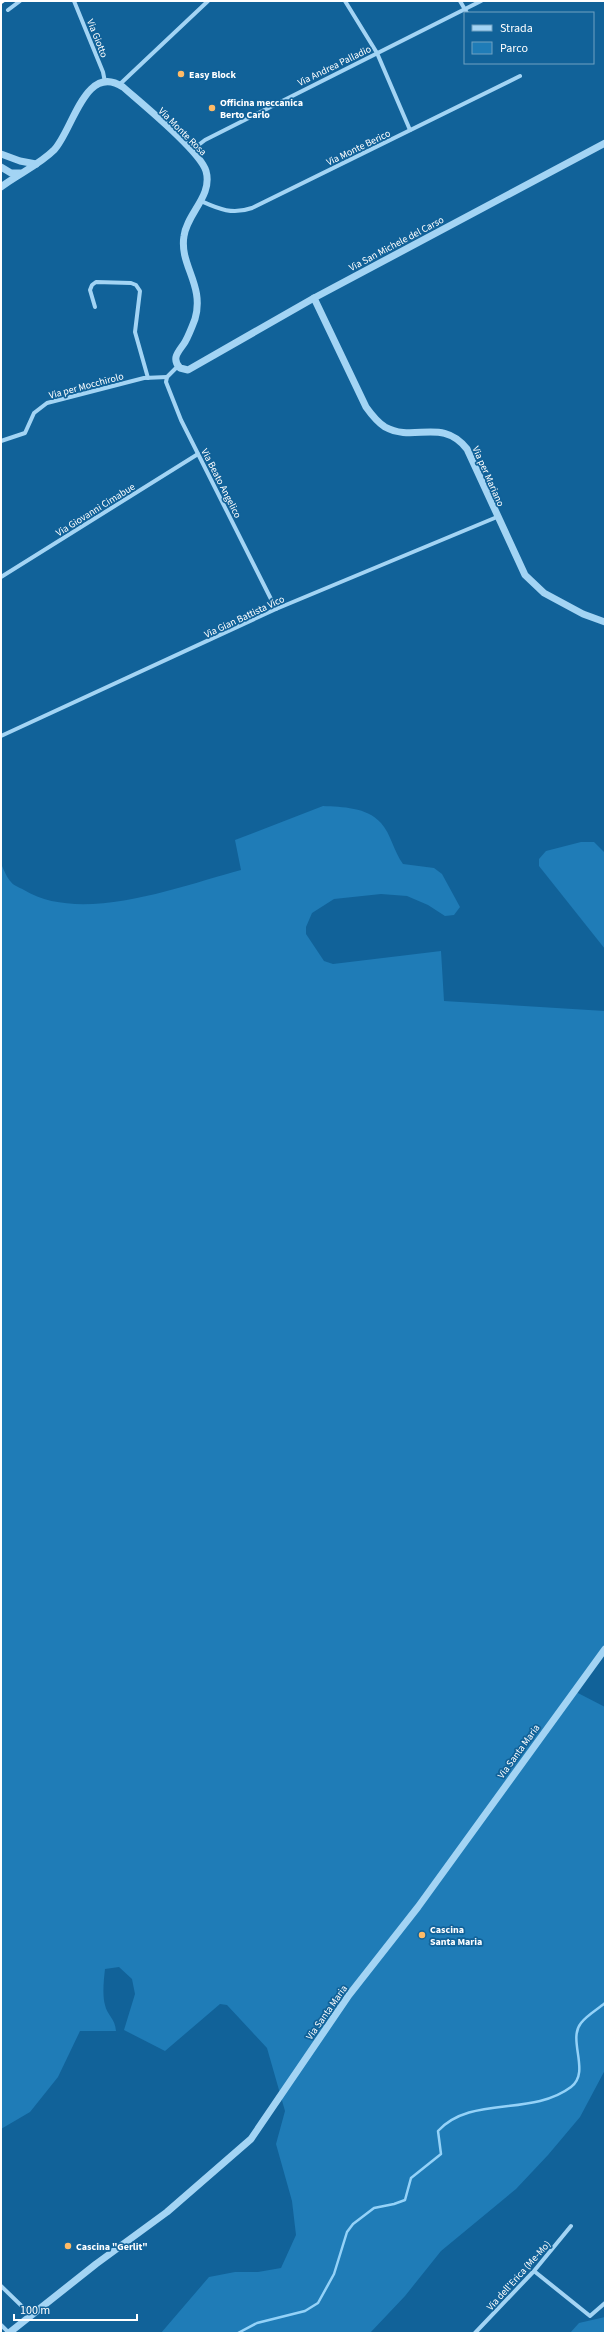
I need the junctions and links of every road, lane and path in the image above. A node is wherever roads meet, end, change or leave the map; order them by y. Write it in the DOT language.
graph roads {
  1 [pos="20,1"];
  2 [pos="74,1"];
  3 [pos="208,1"];
  4 [pos="345,1"];
  5 [pos="460,1"];
  6 [pos="480,1"];
  7 [pos="8,10"];
  8 [pos="466,11"];
  9 [pos="377,53"];
  10 [pos="520,76"];
  11 [pos="105,82"];
  12 [pos="119,85"];
  13 [pos="410,130"];
  14 [pos="605,143"];
  15 [pos="191,151"];
  16 [pos="1,154"];
  17 [pos="36,164"];
  18 [pos="1,167"];
  19 [pos="20,173"];
  20 [pos="1,187"];
  21 [pos="201,201"];
  22 [pos="314,298"];
  23 [pos="95,307"];
  24 [pos="178,366"];
  25 [pos="168,376"];
  26 [pos="148,378"];
  27 [pos="1,441"];
  28 [pos="198,454"];
  29 [pos="496,517"];
  30 [pos="1,577"];
  31 [pos="276,609"];
  32 [pos="605,622"];
  33 [pos="1,736"];
  34 [pos="605,1649"];
  35 [pos="571,2226"];
  36 [pos="534,2271"];
  37 [pos="1,2286"];
  38 [pos="605,2303"];
  39 [pos="31,2315"];
  40 [pos="1,2325"];
  41 [pos="9,2333"];
  42 [pos="475,2333"];
  1 -- 7 [label="street"];
  2 -- 11 [label="street, Via Giotto"];
  3 -- 12 [label="street"];
  4 -- 9 [label="street"];
  5 -- 8 [label="street"];
  6 -- 8 [label="street, Via Andrea Palladio"];
  8 -- 9 [label="street, Via Andrea Palladio"];
  9 -- 13 [label="street"];
  9 -- 15 [label="street, Via Andrea Palladio"];
  10 -- 13 [label="street, Via Monte Berico"];
  11 -- 12 [label="street"];
  11 -- 17 [label="street"];
  12 -- 15 [label="street, Via Monte Rosa"];
  13 -- 21 [label="street, Via Monte Berico"];
  14 -- 22 [label="street, Via San Michele del Carso"];
  15 -- 21 [label="street, Via Monte Rosa"];
  16 -- 17 [label="street"];
  17 -- 19 [label="street"];
  18 -- 19 [label="street"];
  19 -- 20 [label="street"];
  21 -- 24 [label="street, Via Monte Rosa"];
  22 -- 24 [label="street, Via San Michele del Carso"];
  22 -- 29 [label="street, Via per Mariano"];
  23 -- 26 [label="street"];
  24 -- 25 [label="street"];
  25 -- 26 [label="street, Via per Mocchirolo"];
  25 -- 28 [label="street, Via Beato Angelico"];
  26 -- 27 [label="street, Via per Mocchirolo"];
  28 -- 30 [label="street, Via Giovanni Cimabue"];
  28 -- 31 [label="street, Via Beato Angelico"];
  29 -- 31 [label="street, Via Gian Battista Vico"];
  29 -- 32 [label="street, Via per Mariano"];
  31 -- 33 [label="street, Via Gian Battista Vico"];
  34 -- 39 [label="street, Via Santa Maria"];
  35 -- 36 [label="street, Via dell'Erica (Me-Mo)"];
  36 -- 38 [label="street"];
  36 -- 42 [label="street, Via dell'Erica (Me-Mo)"];
  37 -- 39 [label="street"];
  39 -- 41 [label="street, Via Santa Maria"];
  40 -- 41 [label="street"];
}
